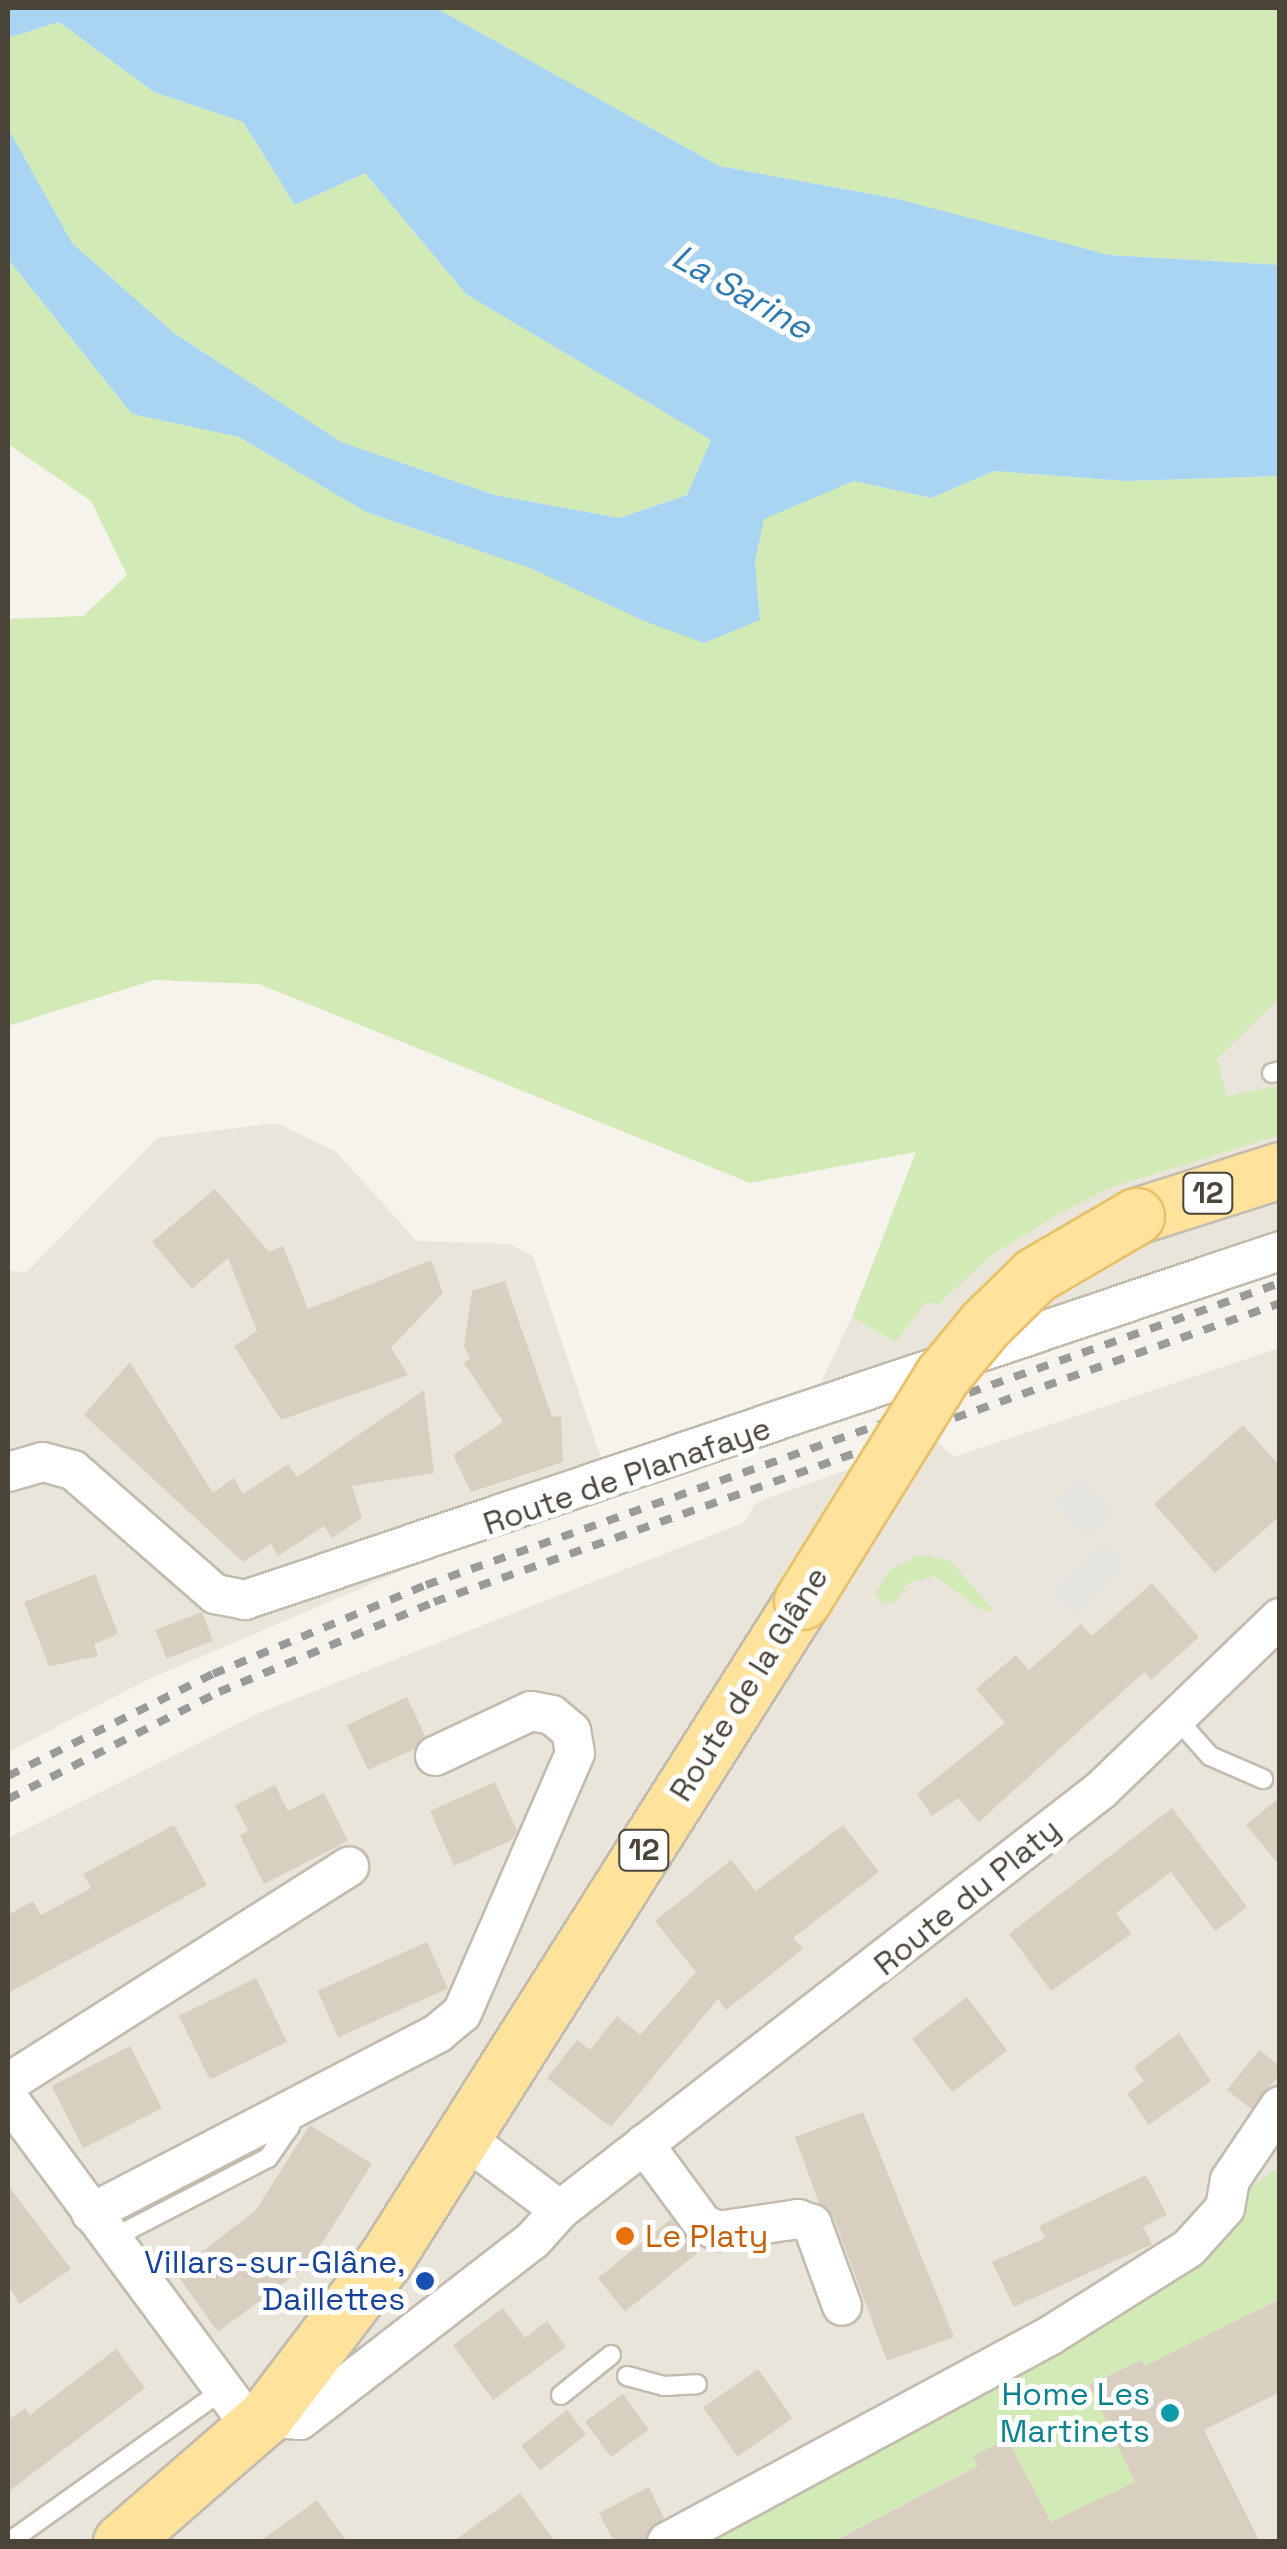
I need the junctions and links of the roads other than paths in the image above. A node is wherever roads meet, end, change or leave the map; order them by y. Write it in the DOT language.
graph roads {
  1 [pos="1280,1170"];
  2 [pos="1280,1251"];
  3 [pos="8,1472"];
  4 [pos="1277,1624"];
  5 [pos="1178,1721"];
  6 [pos="436,1756"];
  7 [pos="1263,1779"];
  8 [pos="349,1867"];
  9 [pos="8,2083"];
  10 [pos="8,2098"];
  11 [pos="1280,2106"];
  12 [pos="290,2126"];
  13 [pos="463,2137"];
  14 [pos="644,2144"];
  15 [pos="560,2210"];
  16 [pos="101,2226"];
  17 [pos="842,2306"];
  18 [pos="611,2355"];
  19 [pos="626,2376"];
  20 [pos="697,2384"];
  21 [pos="561,2395"];
  22 [pos="247,2412"];
  23 [pos="10,2542"];
  24 [pos="121,2542"];
  25 [pos="668,2542"];
  1 -- 13 [label="main road, Route de la Glâne / 12, bridge"];
  2 -- 3 [label="street, Route de Planafaye"];
  4 -- 5 [label="street, Route du Platy"];
  5 -- 7 [label="lane"];
  5 -- 14 [label="street, Route du Platy"];
  6 -- 16 [label="street"];
  8 -- 9 [label="street"];
  10 -- 16 [label="street"];
  11 -- 25 [label="street"];
  12 -- 16 [label="lane"];
  13 -- 15 [label="street"];
  13 -- 22 [label="main road, Route de la Glâne / 12"];
  14 -- 15 [label="street, Route du Platy"];
  14 -- 17 [label="street"];
  15 -- 22 [label="street, Route du Platy"];
  16 -- 22 [label="street"];
  18 -- 21 [label="lane"];
  19 -- 20 [label="lane"];
  22 -- 23 [label="lane"];
  22 -- 24 [label="main road, Route de la Glâne / 12"];
}
